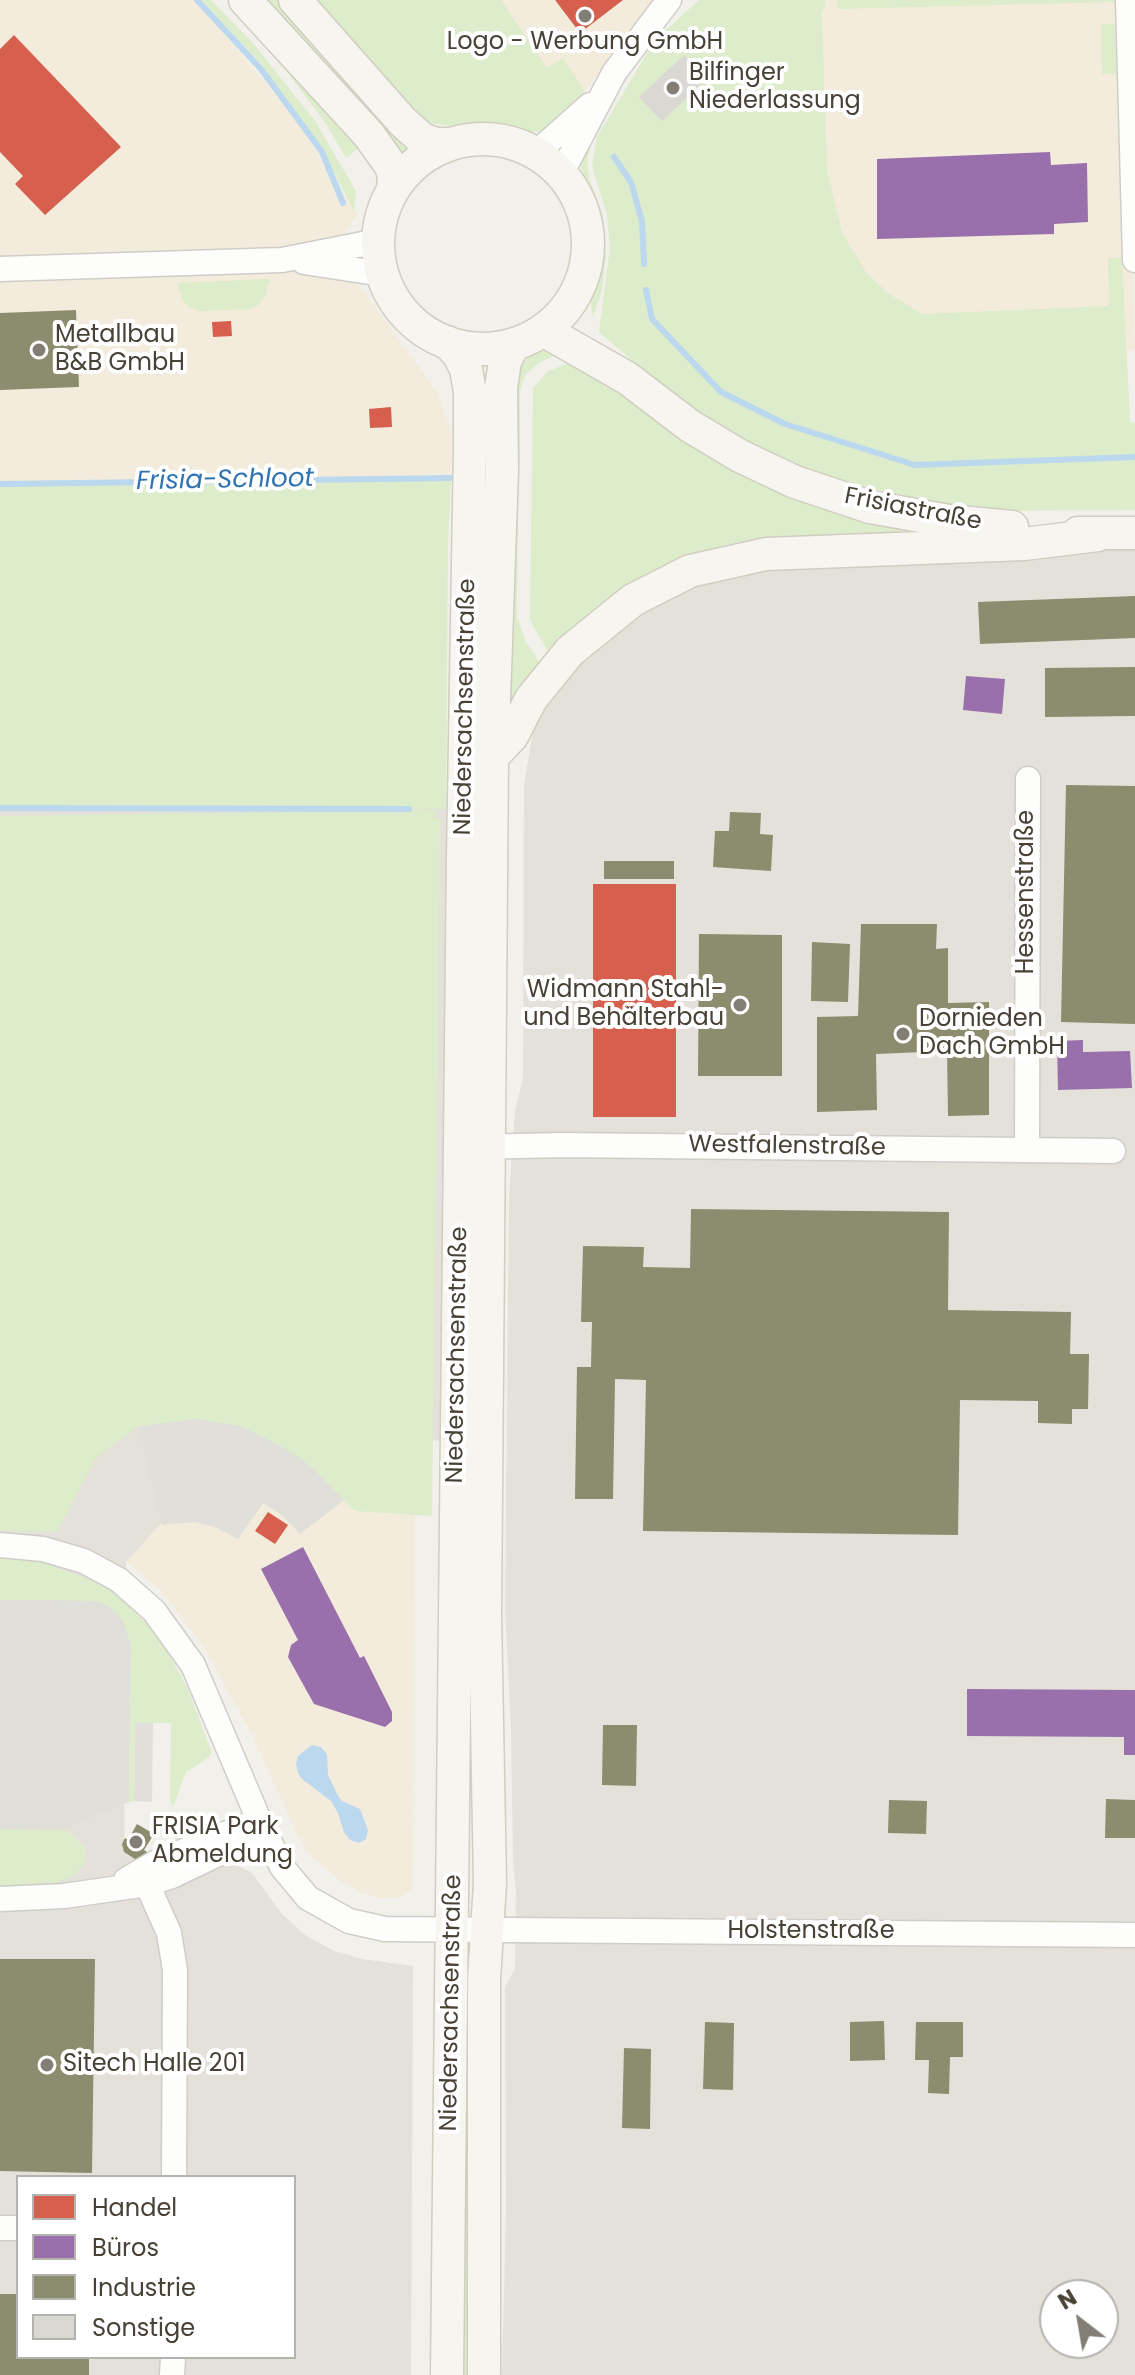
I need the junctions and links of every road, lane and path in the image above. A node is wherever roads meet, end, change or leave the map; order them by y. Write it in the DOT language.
graph roads {
  1 [pos="245,0"];
  2 [pos="295,0"];
  3 [pos="669,0"];
  4 [pos="1128,0"];
  5 [pos="601,95"];
  6 [pos="451,144"];
  7 [pos="536,153"];
  8 [pos="561,174"];
  9 [pos="393,189"];
  10 [pos="378,241"];
  11 [pos="282,260"];
  12 [pos="1135,260"];
  13 [pos="0,269"];
  14 [pos="382,274"];
  15 [pos="571,300"];
  16 [pos="543,330"];
  17 [pos="447,342"];
  18 [pos="514,344"];
  19 [pos="627,378"];
  20 [pos="1135,533"];
  21 [pos="1098,535"];
  22 [pos="492,757"];
  23 [pos="1028,779"];
  24 [pos="475,1147"];
  25 [pos="1027,1150"];
  26 [pos="1113,1151"];
  27 [pos="0,1545"];
  28 [pos="262,1826"];
  29 [pos="147,1884"];
  30 [pos="113,1888"];
  31 [pos="0,1899"];
  32 [pos="453,1930"];
  33 [pos="487,1930"];
  34 [pos="1135,1935"];
  35 [pos="174,2175"];
  36 [pos="447,2375"];
  37 [pos="484,2375"];
  1 -- 9 [label="main road"];
  2 -- 6 [label="main road"];
  3 -- 5 [label="street"];
  4 -- 12 [label="street"];
  5 -- 7 [label="street"];
  5 -- 8 [label="street"];
  6 -- 7 [label="main road"];
  6 -- 9 [label="main road"];
  7 -- 8 [label="main road"];
  8 -- 15 [label="main road"];
  9 -- 10 [label="main road"];
  10 -- 11 [label="street"];
  10 -- 14 [label="main road"];
  11 -- 13 [label="street"];
  11 -- 14 [label="street"];
  14 -- 17 [label="main road"];
  15 -- 16 [label="main road"];
  15 -- 19 [label="main road, Frisiastraße"];
  16 -- 18 [label="main road"];
  16 -- 19 [label="main road, Frisiastraße"];
  17 -- 18 [label="main road"];
  17 -- 24 [label="main road, Niedersachsenstraße"];
  18 -- 22 [label="main road, Niedersachsenstraße"];
  19 -- 21 [label="main road, Frisiastraße"];
  20 -- 21 [label="main road, Frisiastraße"];
  21 -- 22 [label="main road"];
  22 -- 24 [label="main road, Niedersachsenstraße"];
  23 -- 25 [label="street, Hessenstraße"];
  24 -- 25 [label="street, Westfalenstraße"];
  24 -- 32 [label="main road, Niedersachsenstraße"];
  24 -- 33 [label="main road, Niedersachsenstraße"];
  25 -- 26 [label="street, Westfalenstraße"];
  27 -- 28 [label="street, Holstenstraße"];
  28 -- 29 [label="street"];
  28 -- 30 [label="street"];
  28 -- 32 [label="street, Holstenstraße"];
  29 -- 30 [label="street"];
  29 -- 35 [label="street"];
  30 -- 31 [label="street"];
  32 -- 33 [label="street, Holstenstraße"];
  32 -- 36 [label="main road, Niedersachsenstraße"];
  33 -- 34 [label="street, Holstenstraße"];
  33 -- 37 [label="main road, Niedersachsenstraße"];
}
